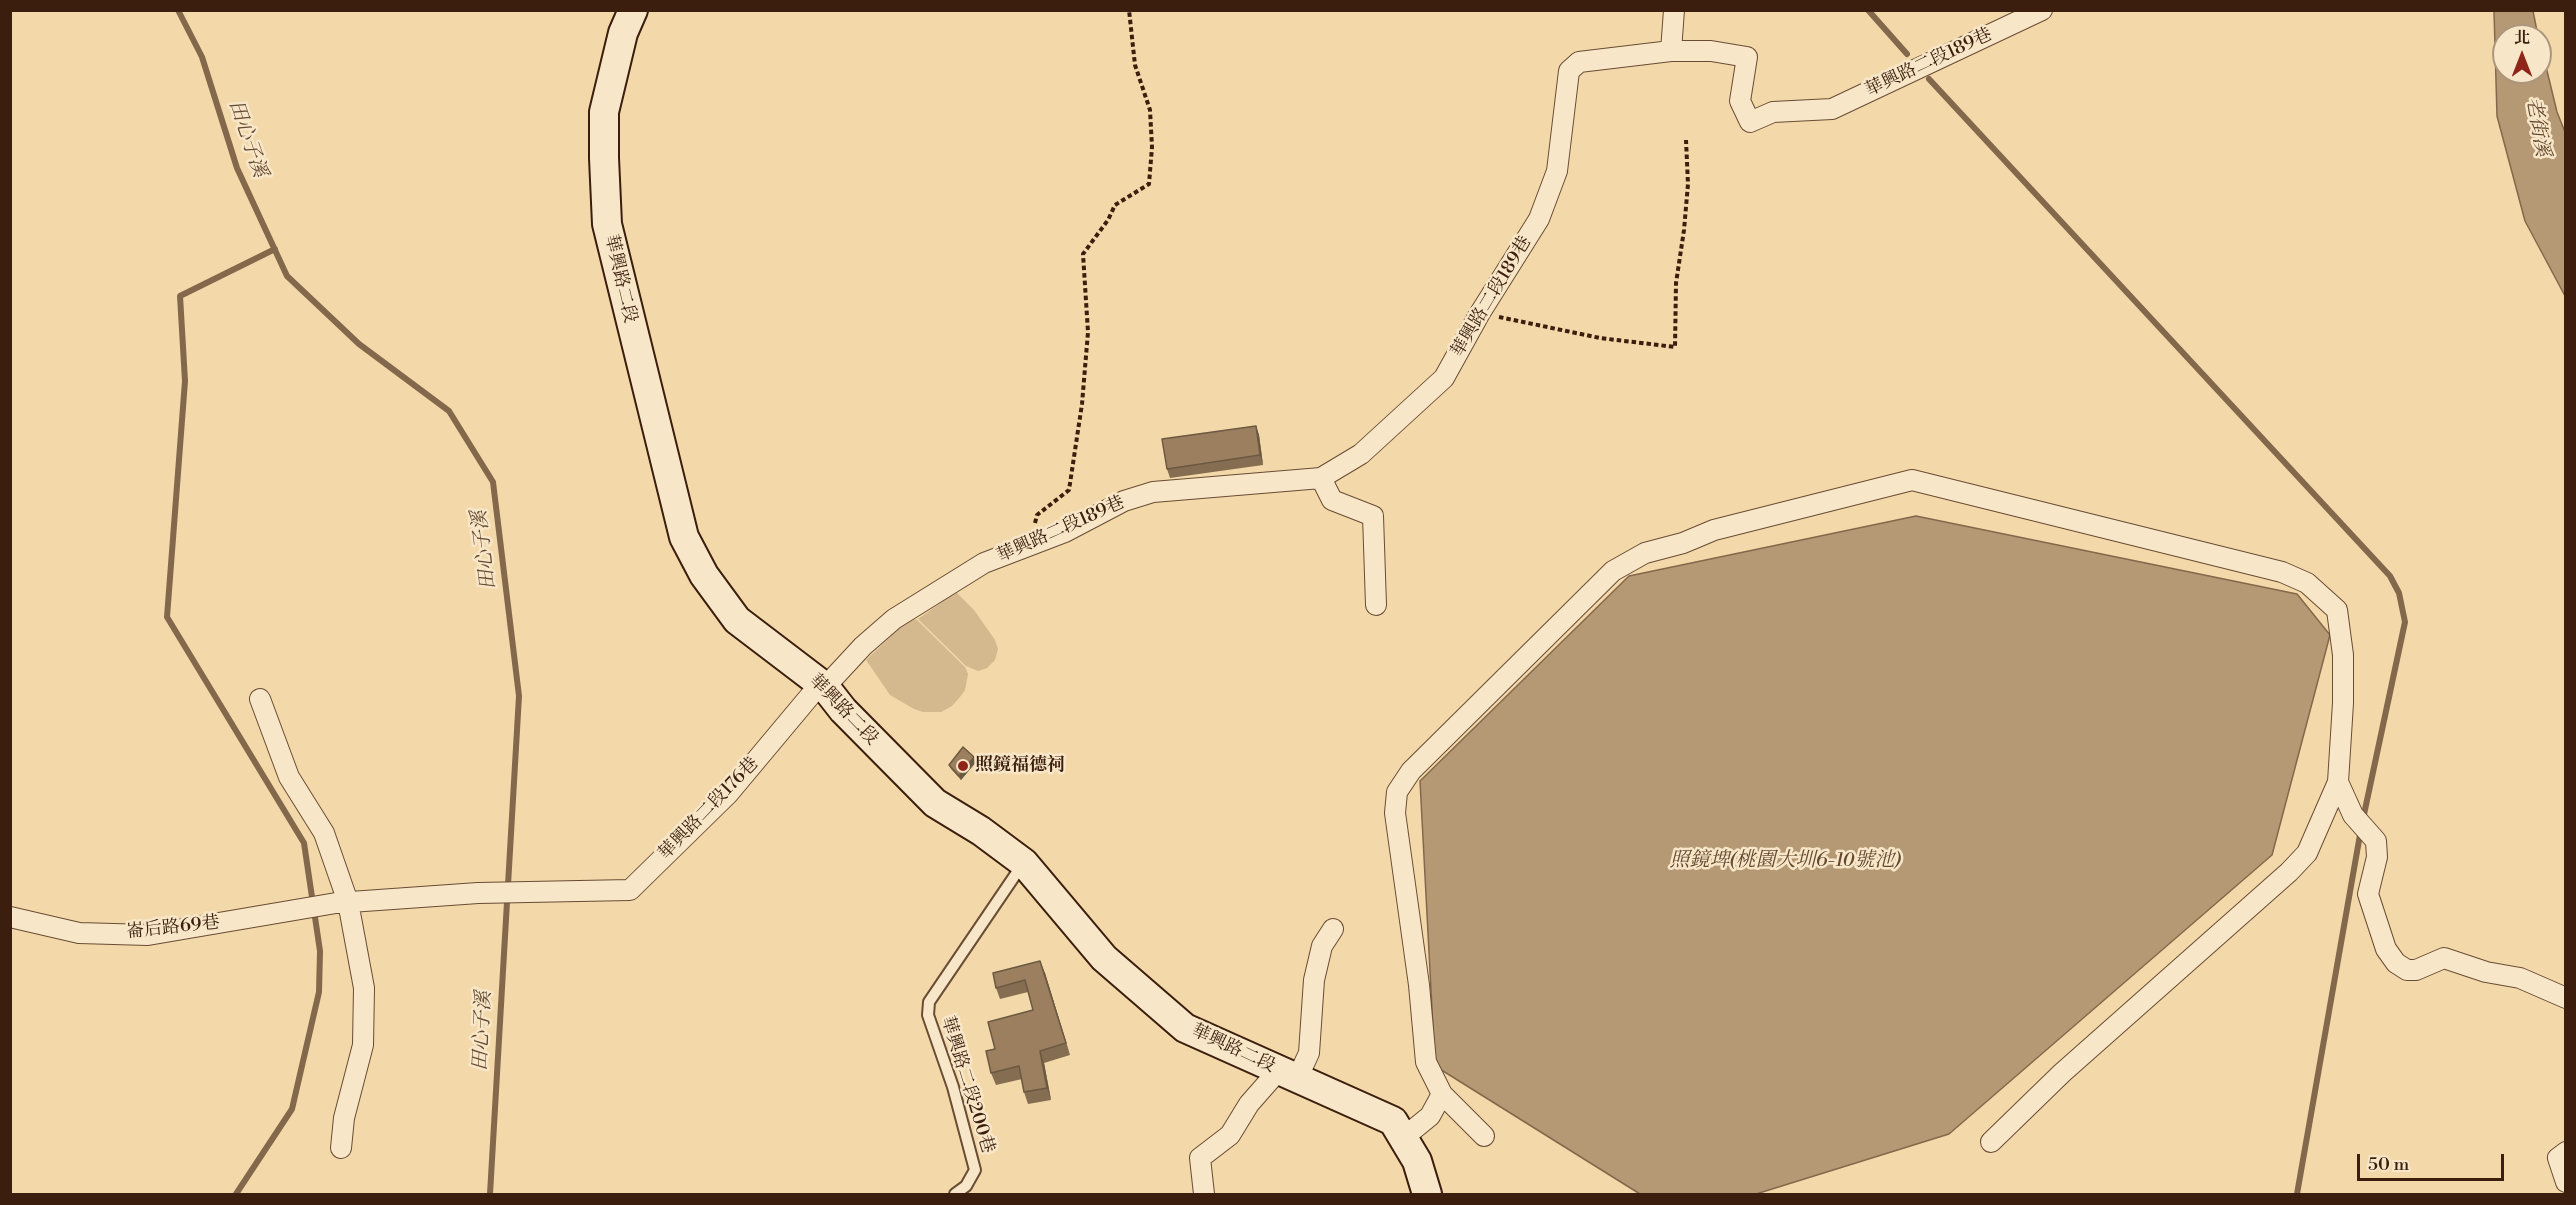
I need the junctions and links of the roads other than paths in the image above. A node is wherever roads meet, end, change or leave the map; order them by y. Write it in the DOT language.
graph roads {
  1 [pos="633,10"];
  2 [pos="1674,10"];
  3 [pos="2042,10"];
  4 [pos="1671,51"];
  5 [pos="1321,478"];
  6 [pos="1376,605"];
  7 [pos="825,687"];
  8 [pos="260,699"];
  9 [pos="2338,782"];
  10 [pos="1024,863"];
  11 [pos="478,893"];
  12 [pos="348,902"];
  13 [pos="10,917"];
  14 [pos="1333,929"];
  15 [pos="2565,998"];
  16 [pos="1288,1075"];
  17 [pos="1442,1094"];
  18 [pos="1484,1136"];
  19 [pos="1403,1138"];
  20 [pos="1992,1142"];
  21 [pos="341,1148"];
  22 [pos="2565,1152"];
  23 [pos="2565,1182"];
  24 [pos="955,1194"];
  25 [pos="1204,1194"];
  26 [pos="1426,1194"];
  1 -- 7 [label="street, 華興路二段"];
  2 -- 4 [label="street"];
  3 -- 4 [label="street, 華興路二段189巷"];
  4 -- 5 [label="street, 華興路二段189巷"];
  5 -- 6 [label="street"];
  5 -- 7 [label="street, 華興路二段189巷"];
  7 -- 10 [label="street, 華興路二段"];
  7 -- 11 [label="street, 華興路二段176巷"];
  8 -- 12 [label="street"];
  9 -- 15 [label="street"];
  9 -- 17 [label="street"];
  9 -- 20 [label="street"];
  10 -- 16 [label="street, 華興路二段"];
  10 -- 24 [label="lane, 華興路二段200巷"];
  11 -- 12 [label="street, 崙后路69巷"];
  12 -- 13 [label="street, 崙后路69巷"];
  12 -- 21 [label="street"];
  14 -- 16 [label="street"];
  16 -- 19 [label="street, 華興路二段"];
  16 -- 25 [label="street"];
  17 -- 18 [label="street"];
  17 -- 19 [label="street"];
  19 -- 26 [label="street, 華興路二段"];
  22 -- 23 [label="street"];
}
